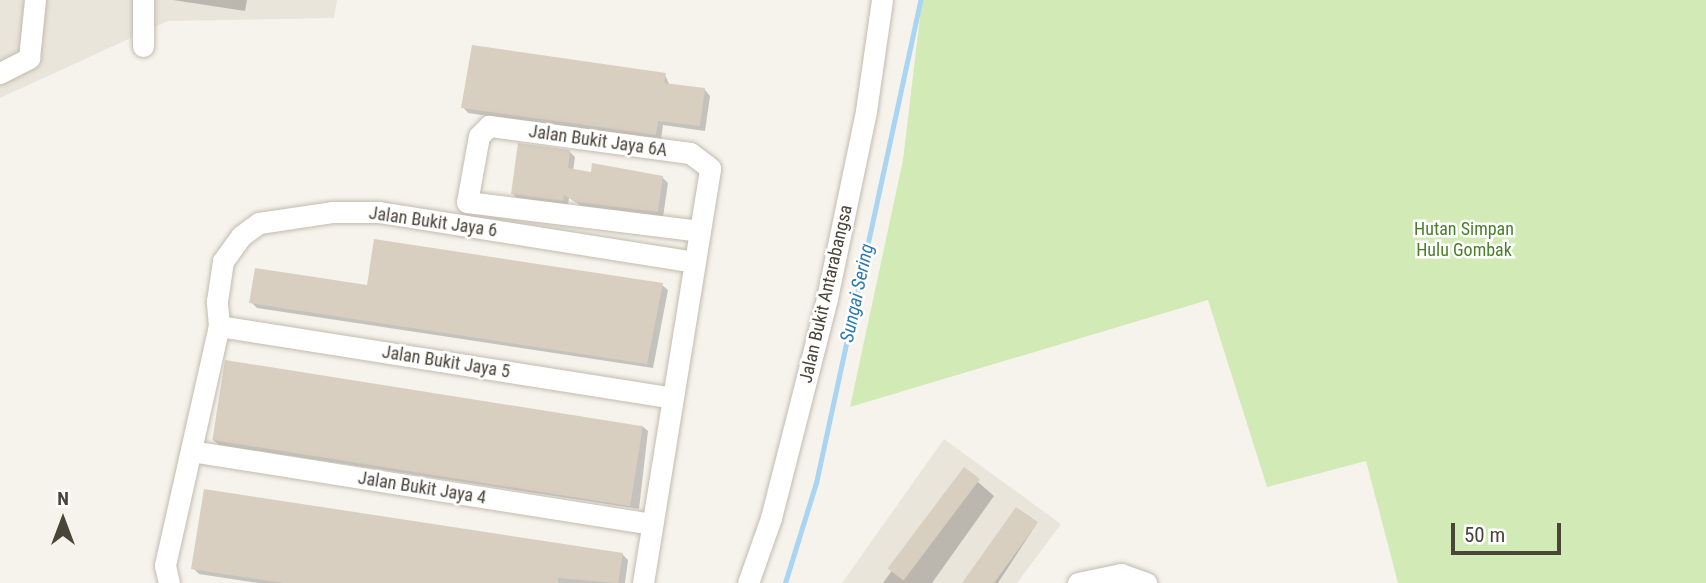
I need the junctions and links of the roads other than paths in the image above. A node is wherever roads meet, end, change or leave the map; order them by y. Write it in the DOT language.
graph roads {
  1 [pos="35,0"];
  2 [pos="143,0"];
  3 [pos="883,0"];
  4 [pos="143,47"];
  5 [pos="0,73"];
  6 [pos="699,231"];
  7 [pos="694,262"];
  8 [pos="219,326"];
  9 [pos="672,398"];
  10 [pos="191,451"];
  11 [pos="652,524"];
  12 [pos="169,583"];
  13 [pos="643,583"];
  14 [pos="748,583"];
  15 [pos="1078,583"];
  16 [pos="1146,583"];
  1 -- 5 [label="street"];
  2 -- 4 [label="street"];
  3 -- 14 [label="street, Jalan Bukit Antarabangsa"];
  6 -- 6 [label="street, Jalan Bukit Jaya 6A"];
  6 -- 7 [label="street"];
  7 -- 8 [label="street, Jalan Bukit Jaya 6"];
  7 -- 9 [label="street"];
  8 -- 9 [label="street, Jalan Bukit Jaya 5"];
  8 -- 10 [label="street, Jalan Bukit Jaya 6"];
  9 -- 11 [label="street"];
  10 -- 11 [label="street, Jalan Bukit Jaya 4"];
  10 -- 12 [label="street, Jalan Bukit Jaya 6"];
  11 -- 13 [label="street"];
  15 -- 16 [label="street"];
}
